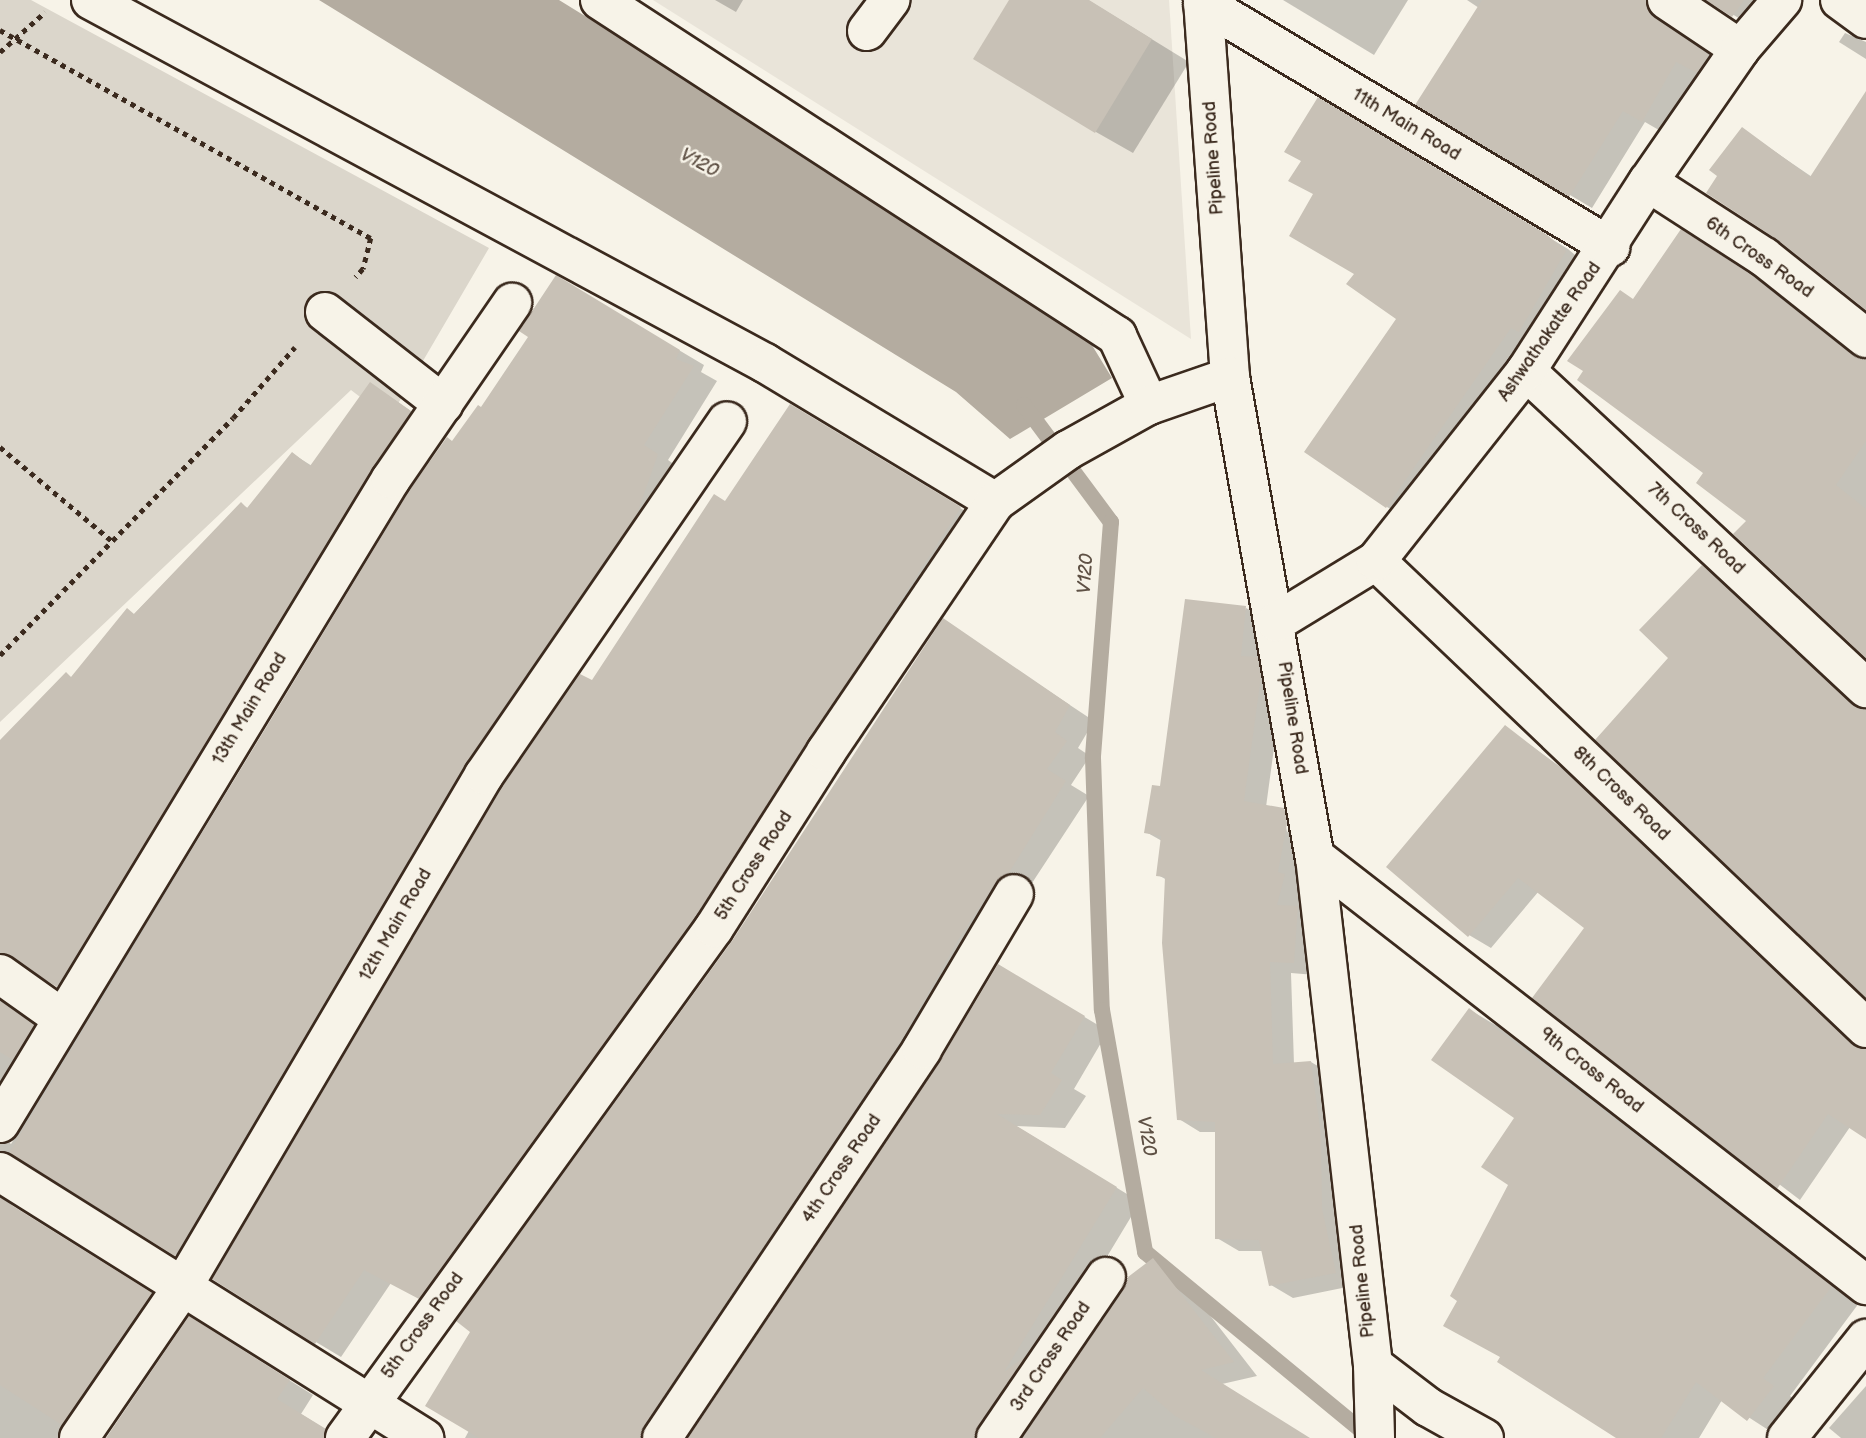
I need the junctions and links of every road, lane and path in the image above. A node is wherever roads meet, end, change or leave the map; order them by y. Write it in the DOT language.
graph roads {
  1 [pos="91,0"];
  2 [pos="600,0"];
  3 [pos="890,0"];
  4 [pos="1667,0"];
  5 [pos="1782,0"];
  6 [pos="1840,0"];
  7 [pos="1203,1"];
  8 [pos="50,8"];
  9 [pos="1866,19"];
  10 [pos="0,30"];
  11 [pos="867,31"];
  12 [pos="15,37"];
  13 [pos="1741,49"];
  14 [pos="0,52"];
  15 [pos="1648,183"];
  16 [pos="1610,247"];
  17 [pos="513,303"];
  18 [pos="326,312"];
  19 [pos="1866,338"];
  20 [pos="1526,371"];
  21 [pos="1230,377"];
  22 [pos="443,404"];
  23 [pos="1149,405"];
  24 [pos="727,421"];
  25 [pos="0,447"];
  26 [pos="995,502"];
  27 [pos="112,541"];
  28 [pos="1376,561"];
  29 [pos="1276,622"];
  30 [pos="0,655"];
  31 [pos="1866,688"];
  32 [pos="1315,857"];
  33 [pos="1014,894"];
  34 [pos="0,974"];
  35 [pos="62,1018"];
  36 [pos="1866,1028"];
  37 [pos="0,1123"];
  38 [pos="0,1172"];
  39 [pos="1106,1277"];
  40 [pos="1866,1285"];
  41 [pos="183,1286"];
  42 [pos="1866,1339"];
  43 [pos="1373,1365"];
  44 [pos="367,1402"];
  45 [pos="1375,1428"];
  46 [pos="79,1438"];
  47 [pos="345,1438"];
  48 [pos="424,1438"];
  49 [pos="662,1438"];
  50 [pos="996,1438"];
  51 [pos="1484,1438"];
  52 [pos="1787,1438"];
  1 -- 26 [label="street"];
  2 -- 23 [label="street"];
  3 -- 11 [label="street"];
  4 -- 13 [label="street"];
  5 -- 13 [label="street, Ashwathakatte Road"];
  6 -- 9 [label="street"];
  7 -- 16 [label="street, 11th Main Road"];
  7 -- 21 [label="street, Pipeline Road"];
  8 -- 12 [label="path"];
  10 -- 12 [label="path"];
  12 -- 14 [label="path"];
  12 -- 18 [label="path"];
  13 -- 15 [label="street, Ashwathakatte Road"];
  15 -- 16 [label="street, Ashwathakatte Road"];
  15 -- 19 [label="street, 6th Cross Road"];
  16 -- 20 [label="street, Ashwathakatte Road"];
  17 -- 22 [label="street, 13th Main Road"];
  18 -- 22 [label="street"];
  18 -- 27 [label="path"];
  20 -- 28 [label="street, Ashwathakatte Road"];
  20 -- 31 [label="street, 7th Cross Road"];
  21 -- 23 [label="street, 5th Cross Road"];
  21 -- 29 [label="street, Pipeline Road"];
  22 -- 35 [label="street, 13th Main Road"];
  23 -- 26 [label="street, 5th Cross Road"];
  24 -- 41 [label="street, 12th Main Road"];
  25 -- 27 [label="path"];
  26 -- 44 [label="street, 5th Cross Road"];
  27 -- 30 [label="path"];
  28 -- 29 [label="street, Ashwathakatte Road"];
  28 -- 36 [label="street, 8th Cross Road"];
  29 -- 32 [label="street, Pipeline Road"];
  32 -- 40 [label="street, 9th Cross Road"];
  32 -- 43 [label="street, Pipeline Road"];
  33 -- 49 [label="street, 4th Cross Road"];
  34 -- 35 [label="street"];
  35 -- 37 [label="street, 13th Main Road"];
  38 -- 41 [label="street"];
  39 -- 50 [label="street, 3rd Cross Road"];
  41 -- 44 [label="street"];
  41 -- 46 [label="street, 12th Main Road"];
  42 -- 52 [label="street"];
  43 -- 45 [label="street, Pipeline Road"];
  43 -- 51 [label="street"];
  44 -- 47 [label="street, 5th Cross Road"];
  44 -- 48 [label="street"];
}
